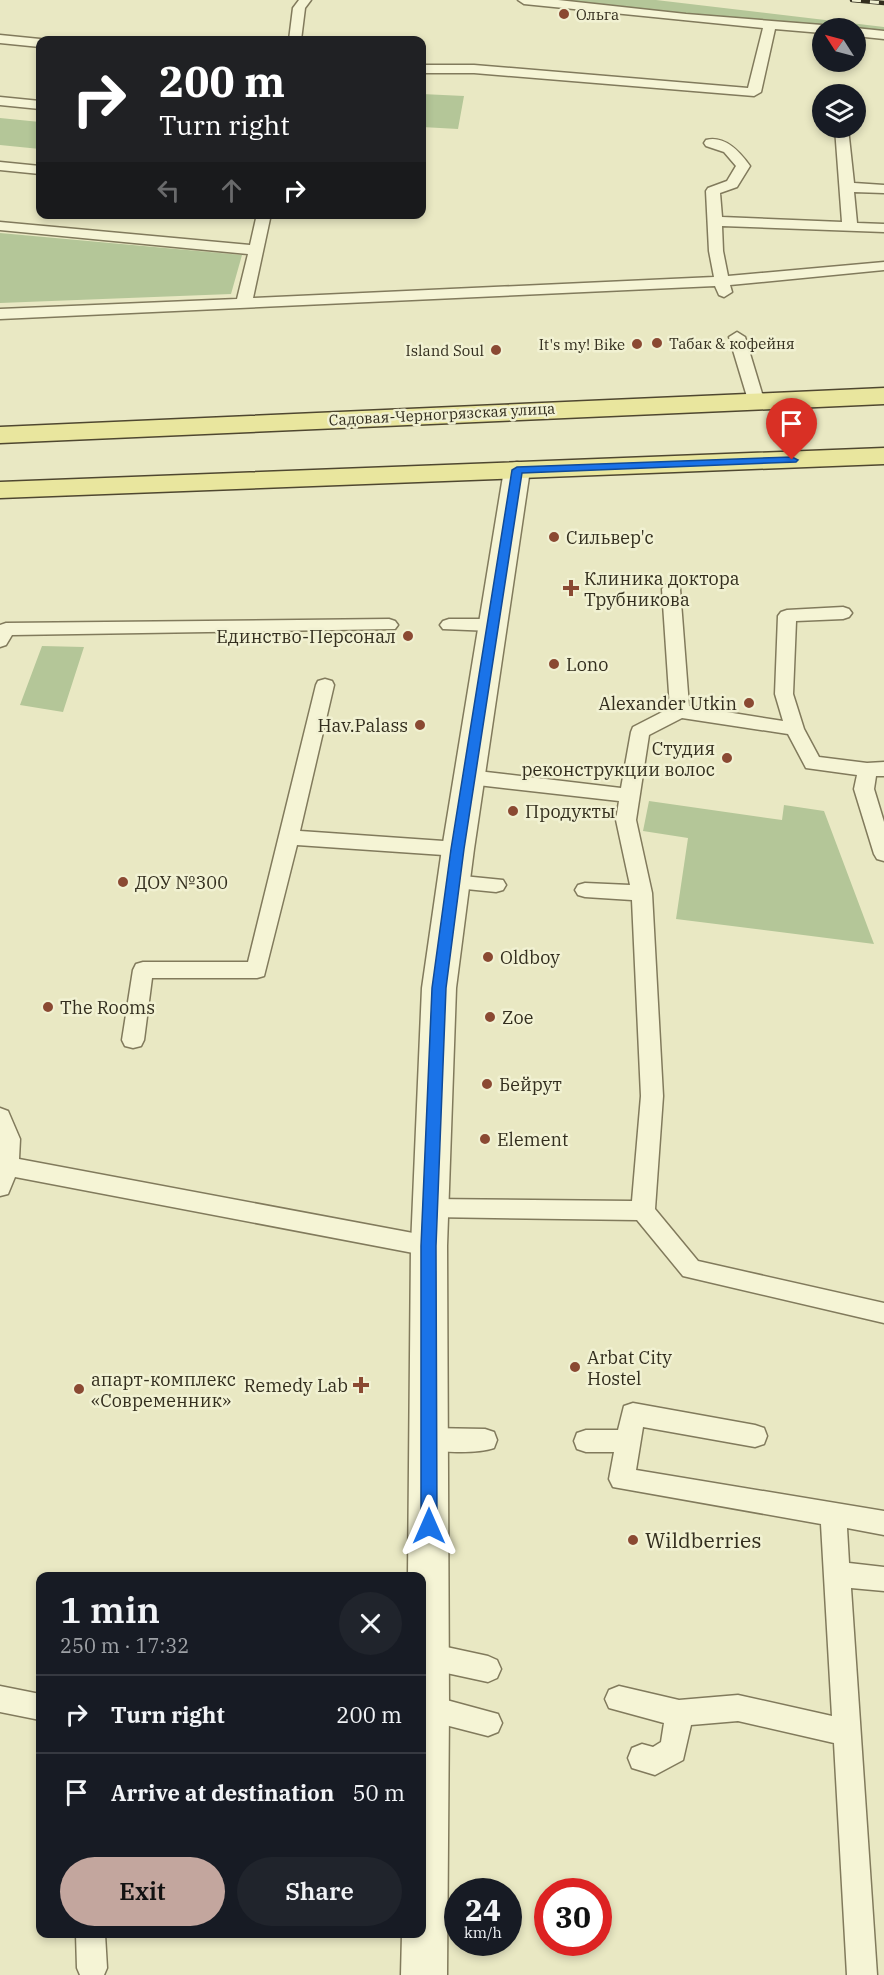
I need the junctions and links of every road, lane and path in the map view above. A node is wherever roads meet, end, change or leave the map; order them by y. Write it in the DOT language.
graph roads {
  1 [pos="305,0"];
  2 [pos="524,0"];
  3 [pos="770,25"];
  4 [pos="812,28"];
  5 [pos="866,33"];
  6 [pos="884,35"];
  7 [pos="296,36"];
  8 [pos="0,39"];
  9 [pos="36,43"];
  10 [pos="426,69"];
  11 [pos="0,101"];
  12 [pos="36,105"];
  13 [pos="842,138"];
  14 [pos="711,143"];
  15 [pos="0,166"];
  16 [pos="36,170"];
  17 [pos="847,187"];
  18 [pos="884,189"];
  19 [pos="263,219"];
  20 [pos="714,220"];
  21 [pos="0,226"];
  22 [pos="850,226"];
  23 [pos="884,228"];
  24 [pos="256,250"];
  25 [pos="884,266"];
  26 [pos="722,287"];
  27 [pos="244,303"];
  28 [pos="0,314"];
  29 [pos="737,337"];
  30 [pos="884,396"];
  31 [pos="756,400"];
  32 [pos="0,435"];
  33 [pos="884,456"];
  34 [pos="517,470"];
  35 [pos="0,490"];
  36 [pos="671,589"];
  37 [pos="843,613"];
  38 [pos="389,625"];
  39 [pos="449,625"];
  40 [pos="492,625"];
  41 [pos="0,641"];
  42 [pos="325,686"];
  43 [pos="680,711"];
  44 [pos="795,729"];
  45 [pos="876,770"];
  46 [pos="469,777"];
  47 [pos="630,795"];
  48 [pos="289,837"];
  49 [pos="884,854"];
  50 [pos="456,865"];
  51 [pos="496,885"];
  52 [pos="585,890"];
  53 [pos="642,893"];
  54 [pos="133,1040"];
  55 [pos="0,1117"];
  56 [pos="4,1177"];
  57 [pos="430,1208"];
  58 [pos="643,1211"];
  59 [pos="429,1246"];
  60 [pos="884,1313"];
  61 [pos="755,1436"];
  62 [pos="429,1439"];
  63 [pos="485,1440"];
  64 [pos="586,1441"];
  65 [pos="628,1441"];
  66 [pos="833,1514"];
  67 [pos="884,1523"];
  68 [pos="837,1574"];
  69 [pos="884,1580"];
  70 [pos="428,1656"];
  71 [pos="488,1669"];
  72 [pos="0,1699"];
  73 [pos="619,1699"];
  74 [pos="36,1706"];
  75 [pos="428,1708"];
  76 [pos="679,1713"];
  77 [pos="488,1722"];
  78 [pos="846,1732"];
  79 [pos="426,1757"];
  80 [pos="642,1758"];
  81 [pos="91,1938"];
  82 [pos="424,1938"];
  83 [pos="92,1968"];
  84 [pos="424,1975"];
  85 [pos="862,1975"];
  1 -- 7 [label="lane"];
  2 -- 3 [label="lane"];
  3 -- 4 [label="lane"];
  3 -- 10 [label="lane"];
  5 -- 6 [label="lane"];
  8 -- 9 [label="lane"];
  11 -- 12 [label="lane"];
  13 -- 17 [label="lane"];
  14 -- 20 [label="lane"];
  15 -- 16 [label="lane"];
  17 -- 18 [label="lane"];
  17 -- 22 [label="lane"];
  19 -- 24 [label="lane"];
  20 -- 22 [label="lane"];
  20 -- 26 [label="lane"];
  21 -- 24 [label="lane"];
  22 -- 23 [label="lane"];
  24 -- 27 [label="lane"];
  25 -- 26 [label="lane"];
  26 -- 27 [label="lane"];
  27 -- 28 [label="lane"];
  29 -- 31 [label="lane"];
  30 -- 31 [label="main road, Садовая-Черногрязская улица"];
  31 -- 32 [label="main road, Садовая-Черногрязская улица"];
  33 -- 34 [label="main road"];
  34 -- 35 [label="main road"];
  34 -- 40 [label="street"];
  36 -- 43 [label="lane"];
  37 -- 44 [label="lane"];
  38 -- 41 [label="lane"];
  39 -- 40 [label="lane"];
  40 -- 46 [label="street"];
  42 -- 48 [label="lane"];
  43 -- 44 [label="lane"];
  43 -- 47 [label="lane"];
  44 -- 45 [label="lane"];
  45 -- 49 [label="lane"];
  46 -- 47 [label="lane"];
  46 -- 50 [label="street"];
  47 -- 53 [label="lane"];
  48 -- 50 [label="lane"];
  48 -- 54 [label="lane"];
  50 -- 51 [label="lane"];
  50 -- 57 [label="street"];
  52 -- 53 [label="lane"];
  53 -- 58 [label="lane"];
  55 -- 56 [label="lane"];
  56 -- 59 [label="lane"];
  57 -- 58 [label="lane"];
  57 -- 59 [label="street"];
  58 -- 60 [label="lane"];
  59 -- 62 [label="street"];
  61 -- 65 [label="lane"];
  62 -- 63 [label="lane"];
  62 -- 70 [label="street"];
  64 -- 65 [label="lane"];
  65 -- 66 [label="lane"];
  66 -- 67 [label="lane"];
  66 -- 68 [label="lane"];
  68 -- 69 [label="lane"];
  68 -- 78 [label="lane"];
  70 -- 71 [label="lane"];
  70 -- 75 [label="street"];
  72 -- 74 [label="lane"];
  73 -- 76 [label="lane"];
  75 -- 77 [label="lane"];
  75 -- 79 [label="street"];
  76 -- 78 [label="lane"];
  76 -- 80 [label="lane"];
  78 -- 85 [label="lane"];
  81 -- 83 [label="lane"];
  82 -- 84 [label="street"];
}
